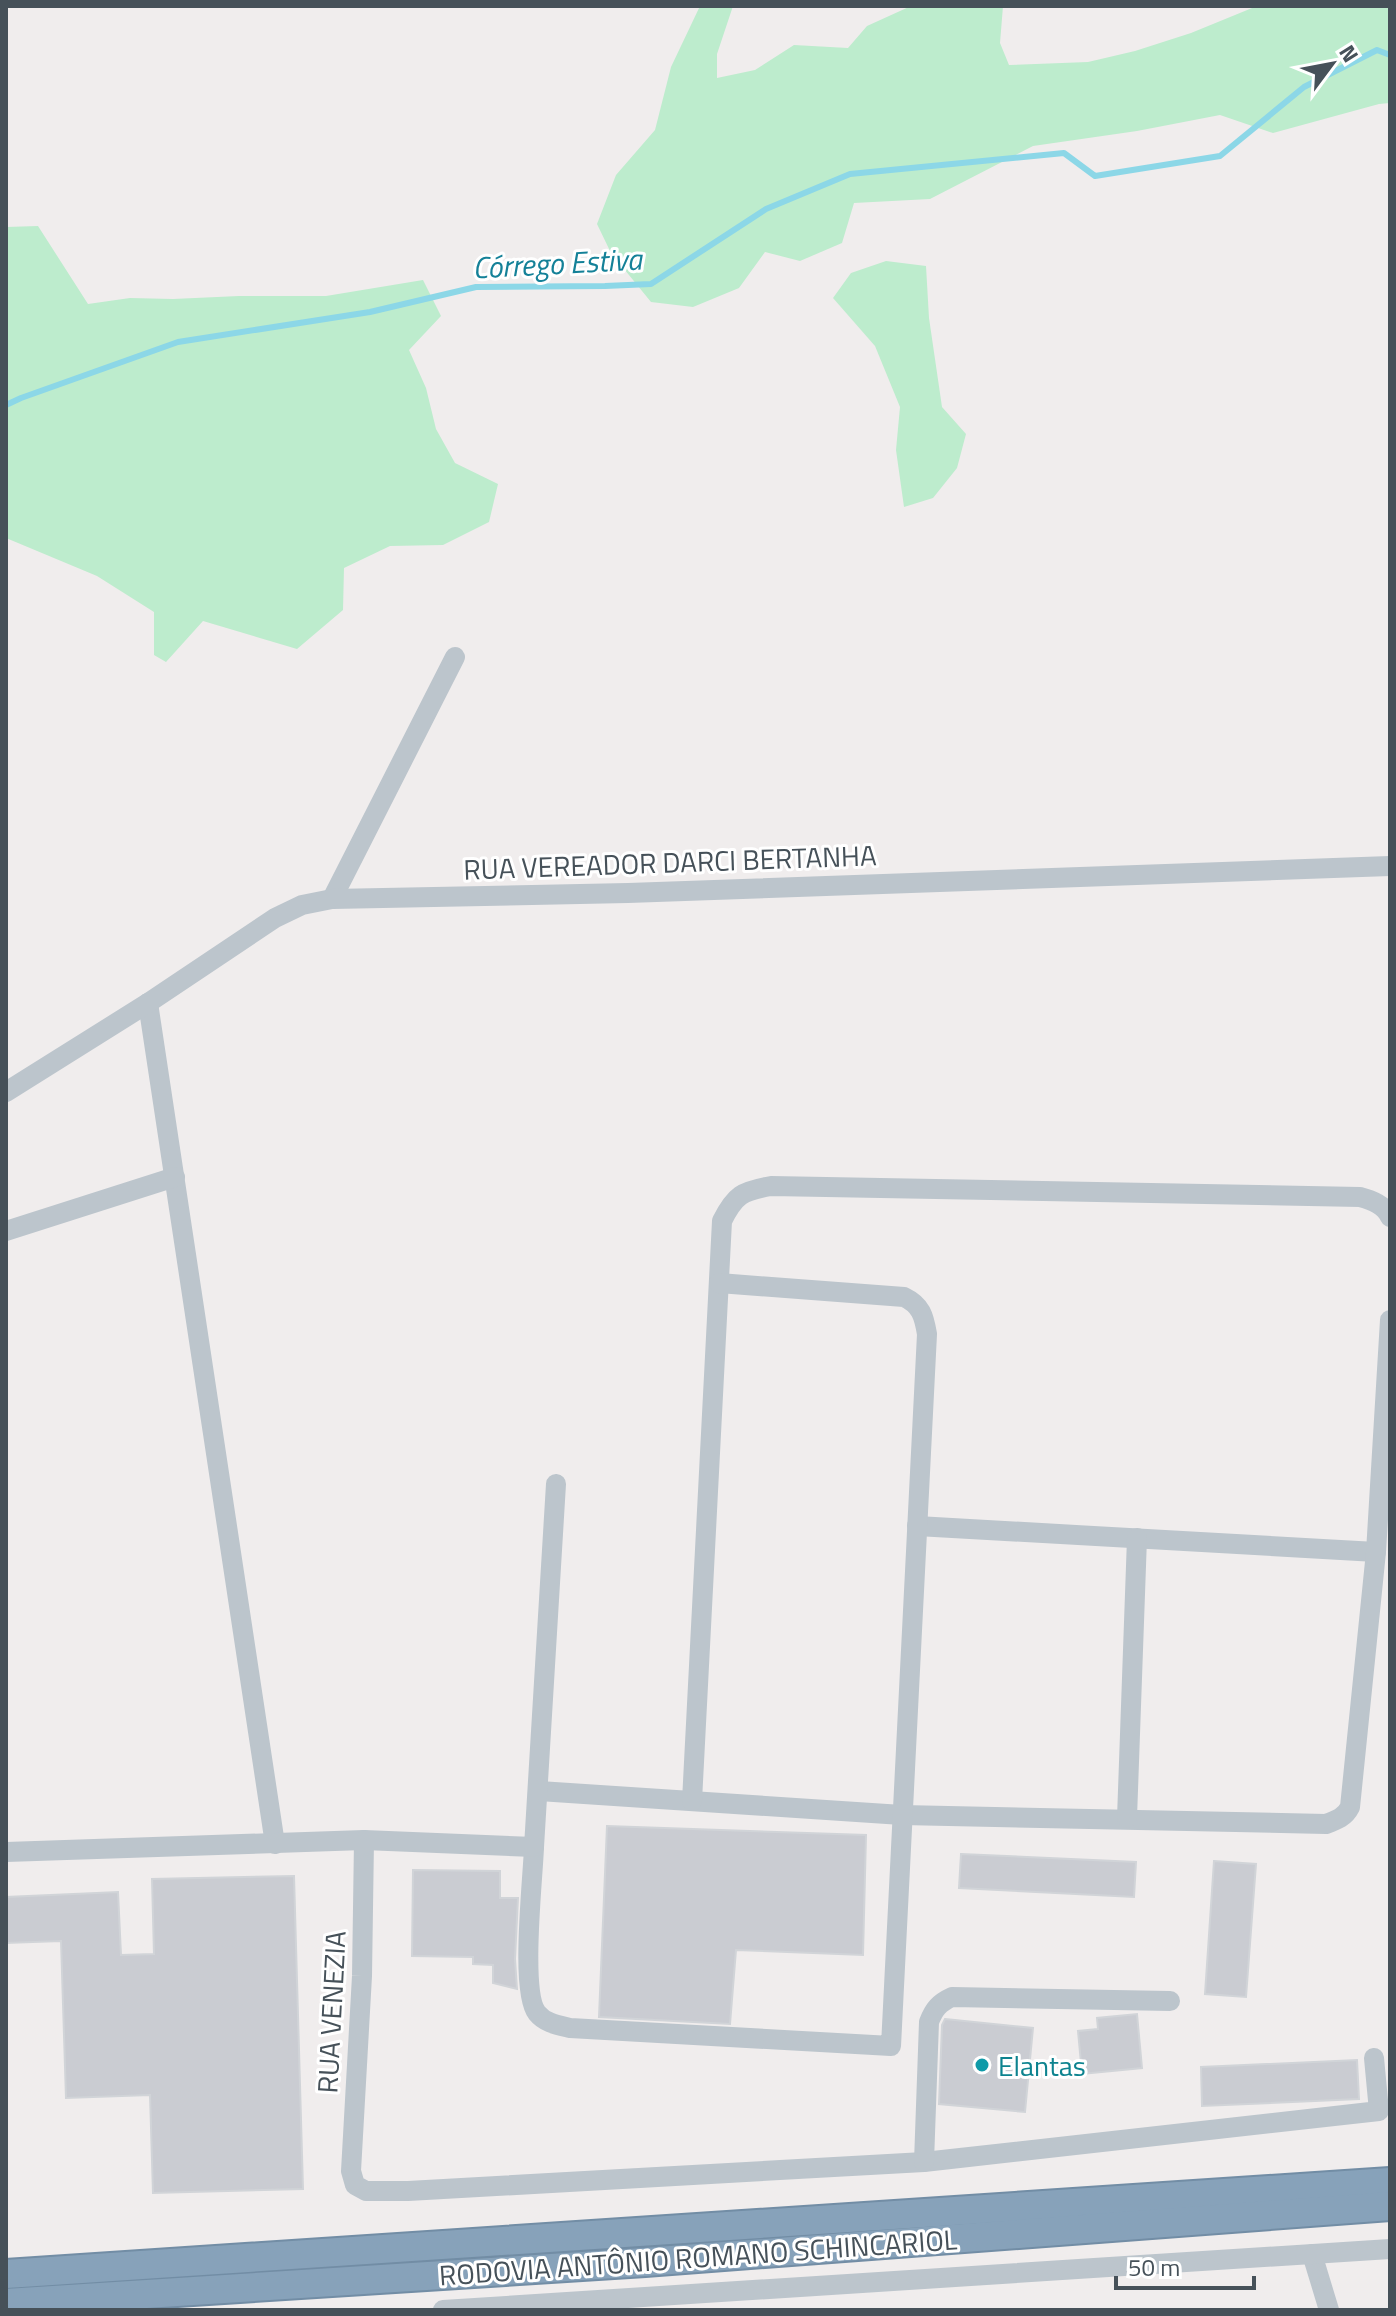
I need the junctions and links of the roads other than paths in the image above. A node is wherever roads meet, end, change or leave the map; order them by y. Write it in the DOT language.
graph roads {
  1 [pos="455,657"];
  2 [pos="1388,870"];
  3 [pos="332,899"];
  4 [pos="148,1003"];
  5 [pos="6,1092"];
  6 [pos="175,1177"];
  7 [pos="1390,1217"];
  8 [pos="6,1231"];
  9 [pos="719,1283"];
  10 [pos="1390,1320"];
  11 [pos="556,1484"];
  12 [pos="917,1526"];
  13 [pos="1137,1538"];
  14 [pos="1376,1552"];
  15 [pos="539,1791"];
  16 [pos="692,1801"];
  17 [pos="902,1815"];
  18 [pos="1127,1818"];
  19 [pos="364,1840"];
  20 [pos="275,1844"];
  21 [pos="534,1847"];
  22 [pos="6,1852"];
  23 [pos="1170,2001"];
  24 [pos="1374,2058"];
  25 [pos="924,2162"];
  26 [pos="1390,2182"];
  27 [pos="1390,2206"];
  28 [pos="1390,2249"];
  29 [pos="1312,2254"];
  30 [pos="6,2274"];
  31 [pos="6,2303"];
  32 [pos="443,2310"];
  33 [pos="1329,2310"];
  1 -- 3 [label="street"];
  2 -- 3 [label="street, RUA VEREADOR DARCI BERTANHA"];
  3 -- 4 [label="street, RUA VEREADOR DARCI BERTANHA"];
  4 -- 5 [label="street, RUA VEREADOR DARCI BERTANHA"];
  4 -- 6 [label="street"];
  6 -- 8 [label="street"];
  6 -- 20 [label="street"];
  7 -- 9 [label="street"];
  9 -- 12 [label="street"];
  9 -- 16 [label="street"];
  10 -- 14 [label="street"];
  11 -- 15 [label="street"];
  12 -- 13 [label="street"];
  12 -- 17 [label="street"];
  13 -- 14 [label="street"];
  13 -- 18 [label="street"];
  14 -- 18 [label="street"];
  15 -- 16 [label="street"];
  15 -- 21 [label="street"];
  16 -- 17 [label="street"];
  17 -- 18 [label="street"];
  17 -- 21 [label="street"];
  19 -- 20 [label="street"];
  19 -- 21 [label="street"];
  19 -- 25 [label="street, RUA VENEZIA"];
  20 -- 22 [label="street"];
  23 -- 25 [label="street"];
  24 -- 25 [label="street"];
  26 -- 30 [label="highway, RODOVIA ANTÔNIO ROMANO SCHINCARIOL"];
  27 -- 31 [label="highway, RODOVIA ANTÔNIO ROMANO SCHINCARIOL"];
  28 -- 29 [label="street"];
  29 -- 32 [label="street"];
  29 -- 33 [label="street"];
}
